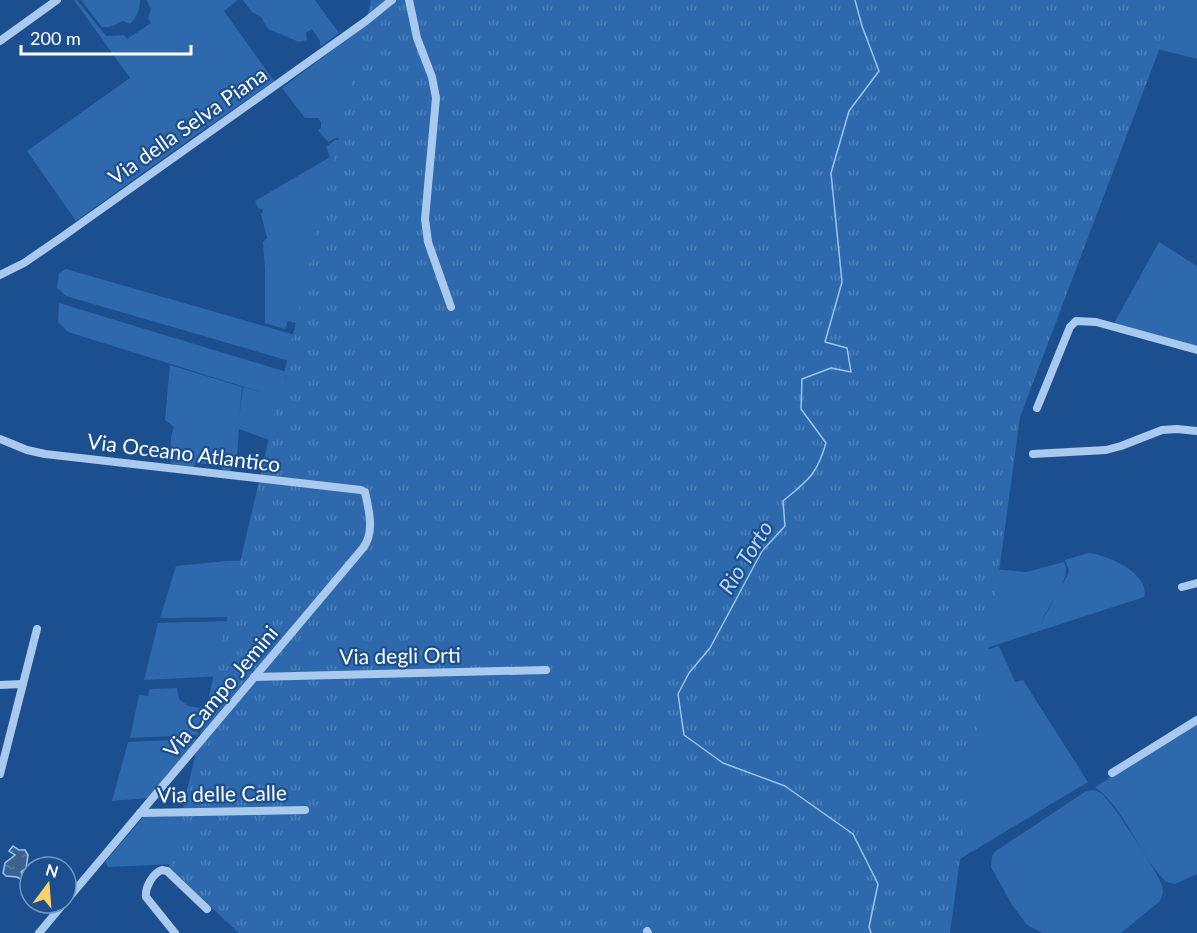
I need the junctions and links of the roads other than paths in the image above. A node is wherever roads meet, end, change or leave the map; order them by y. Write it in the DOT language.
graph roads {
  1 [pos="57,0"];
  2 [pos="392,0"];
  3 [pos="410,0"];
  4 [pos="0,41"];
  5 [pos="0,275"];
  6 [pos="451,307"];
  7 [pos="1197,350"];
  8 [pos="1037,408"];
  9 [pos="1197,431"];
  10 [pos="0,440"];
  11 [pos="1033,454"];
  12 [pos="365,492"];
  13 [pos="1197,583"];
  14 [pos="1182,587"];
  15 [pos="37,629"];
  16 [pos="546,670"];
  17 [pos="255,677"];
  18 [pos="22,684"];
  19 [pos="0,685"];
  20 [pos="1197,720"];
  21 [pos="0,774"];
  22 [pos="1112,774"];
  23 [pos="305,810"];
  24 [pos="140,813"];
  25 [pos="78,887"];
  26 [pos="207,909"];
  27 [pos="54,915"];
  28 [pos="170,931"];
  29 [pos="39,933"];
  1 -- 4 [label="street"];
  2 -- 5 [label="street, Via della Selva Piana"];
  3 -- 6 [label="street"];
  7 -- 8 [label="street"];
  9 -- 11 [label="street"];
  10 -- 12 [label="street, Via Oceano Atlantico"];
  12 -- 17 [label="street, Via Campo Jemini"];
  13 -- 14 [label="street"];
  15 -- 18 [label="street"];
  16 -- 17 [label="street, Via degli Orti"];
  17 -- 24 [label="street, Via Campo Jemini"];
  18 -- 19 [label="street"];
  18 -- 21 [label="street"];
  20 -- 22 [label="street"];
  23 -- 24 [label="street, Via delle Calle"];
  24 -- 25 [label="street, Via Campo Jemini"];
  26 -- 28 [label="street"];
  27 -- 29 [label="street, Via Campo Jemini"];
}
